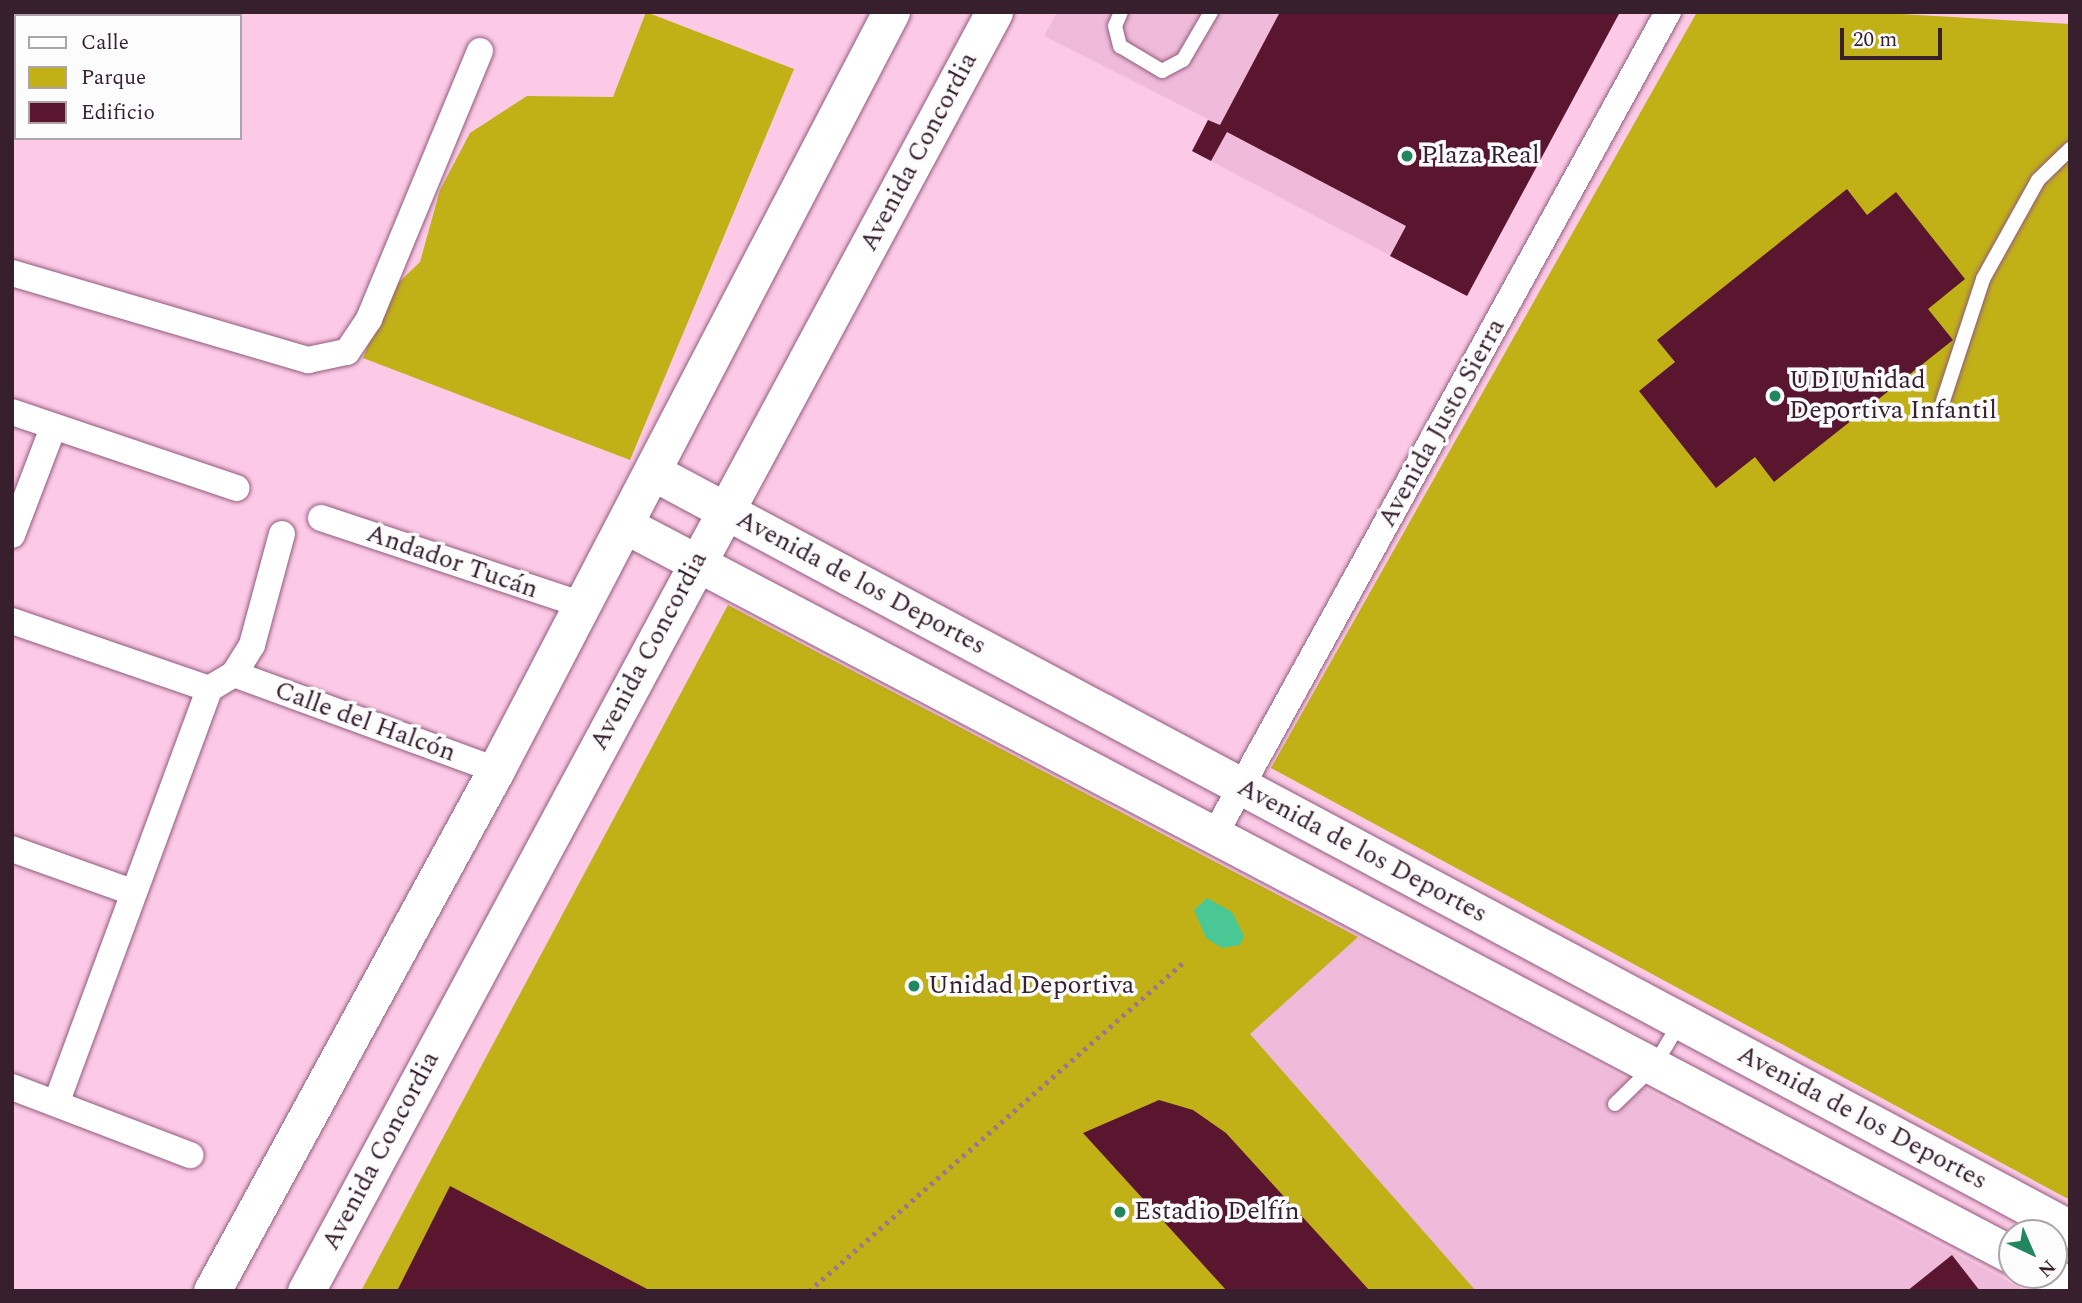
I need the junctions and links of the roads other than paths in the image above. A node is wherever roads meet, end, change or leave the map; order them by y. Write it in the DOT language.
graph roads {
  1 [pos="891,12"];
  2 [pos="994,12"];
  3 [pos="1121,12"];
  4 [pos="1211,12"];
  5 [pos="1668,12"];
  6 [pos="480,51"];
  7 [pos="2070,149"];
  8 [pos="12,273"];
  9 [pos="1942,401"];
  10 [pos="12,412"];
  11 [pos="52,430"];
  12 [pos="653,472"];
  13 [pos="236,488"];
  14 [pos="725,510"];
  15 [pos="321,518"];
  16 [pos="625,525"];
  17 [pos="282,534"];
  18 [pos="12,535"];
  19 [pos="698,561"];
  20 [pos="582,605"];
  21 [pos="12,621"];
  22 [pos="234,674"];
  23 [pos="209,689"];
  24 [pos="496,770"];
  25 [pos="1241,786"];
  26 [pos="1215,834"];
  27 [pos="12,849"];
  28 [pos="129,891"];
  29 [pos="1681,1021"];
  30 [pos="1654,1066"];
  31 [pos="12,1087"];
  32 [pos="57,1101"];
  33 [pos="1615,1104"];
  34 [pos="190,1155"];
  35 [pos="2070,1229"];
  36 [pos="1998,1248"];
  37 [pos="212,1291"];
  38 [pos="306,1291"];
  1 -- 12 [label="street"];
  2 -- 14 [label="street, Avenida Concordia"];
  3 -- 4 [label="lane"];
  5 -- 25 [label="street, Avenida Justo Sierra"];
  6 -- 8 [label="street"];
  7 -- 9 [label="lane"];
  10 -- 11 [label="street"];
  11 -- 13 [label="street"];
  11 -- 18 [label="street"];
  12 -- 14 [label="street, Avenida de los Deportes"];
  12 -- 16 [label="street"];
  14 -- 19 [label="street, Avenida Concordia"];
  14 -- 25 [label="street, Avenida de los Deportes"];
  15 -- 20 [label="street, Andador Tucán"];
  16 -- 19 [label="street, Avenida de los Deportes"];
  16 -- 20 [label="street"];
  17 -- 22 [label="street"];
  19 -- 26 [label="street, Avenida de los Deportes"];
  19 -- 38 [label="street, Avenida Concordia"];
  20 -- 24 [label="street"];
  21 -- 23 [label="street"];
  22 -- 23 [label="street"];
  22 -- 24 [label="street, Calle del Halcón"];
  23 -- 28 [label="street"];
  24 -- 37 [label="street"];
  25 -- 26 [label="street, Avenida Justo Sierra"];
  25 -- 29 [label="street, Avenida de los Deportes"];
  26 -- 30 [label="street, Avenida de los Deportes"];
  27 -- 28 [label="street"];
  28 -- 32 [label="street"];
  29 -- 30 [label="lane"];
  29 -- 35 [label="street, Avenida de los Deportes"];
  30 -- 33 [label="lane"];
  30 -- 36 [label="street, Avenida de los Deportes"];
  31 -- 32 [label="street"];
  32 -- 34 [label="street"];
}
